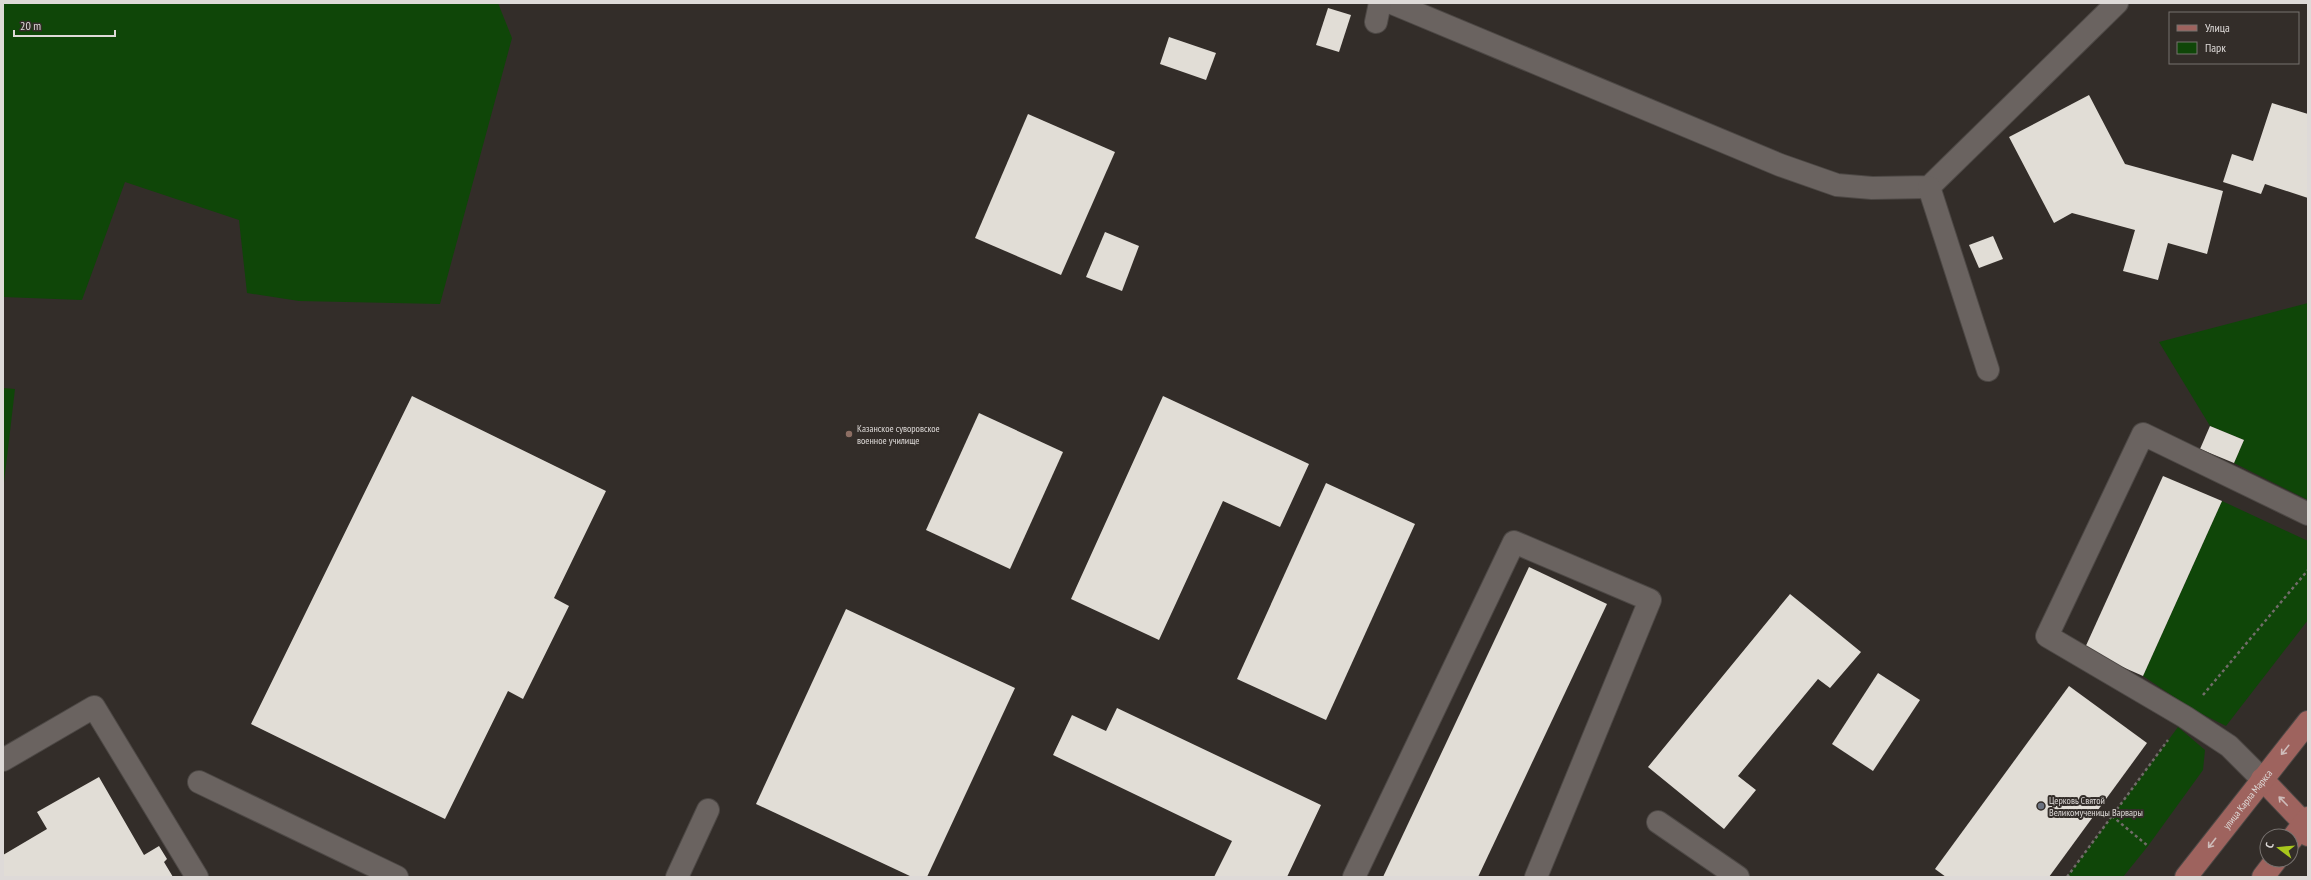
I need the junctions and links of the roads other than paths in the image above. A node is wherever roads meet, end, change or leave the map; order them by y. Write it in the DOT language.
graph roads {
  1 [pos="1392,3"];
  2 [pos="2117,3"];
  3 [pos="1929,187"];
  4 [pos="1988,370"];
  5 [pos="2308,514"];
  6 [pos="2308,722"];
  7 [pos="3,760"];
  8 [pos="2262,779"];
  9 [pos="198,782"];
  10 [pos="708,810"];
  11 [pos="1658,822"];
  12 [pos="2307,825"];
  13 [pos="2299,832"];
  14 [pos="2270,868"];
  15 [pos="197,877"];
  16 [pos="397,877"];
  17 [pos="677,877"];
  18 [pos="1354,877"];
  19 [pos="1536,877"];
  20 [pos="1738,877"];
  21 [pos="2186,877"];
  22 [pos="2263,877"];
  1 -- 3 [label="lane"];
  2 -- 3 [label="lane"];
  3 -- 4 [label="lane"];
  5 -- 8 [label="lane"];
  6 -- 8 [label="main road, улица Карла Маркса, one-way"];
  7 -- 15 [label="lane"];
  12 -- 8 [label="main road, one-way"];
  8 -- 21 [label="main road, улица Карла Маркса, one-way"];
  9 -- 16 [label="lane"];
  10 -- 17 [label="lane"];
  11 -- 20 [label="lane"];
  12 -- 13 [label="main road"];
  14 -- 22 [label="main road"];
  18 -- 19 [label="lane"];
}
